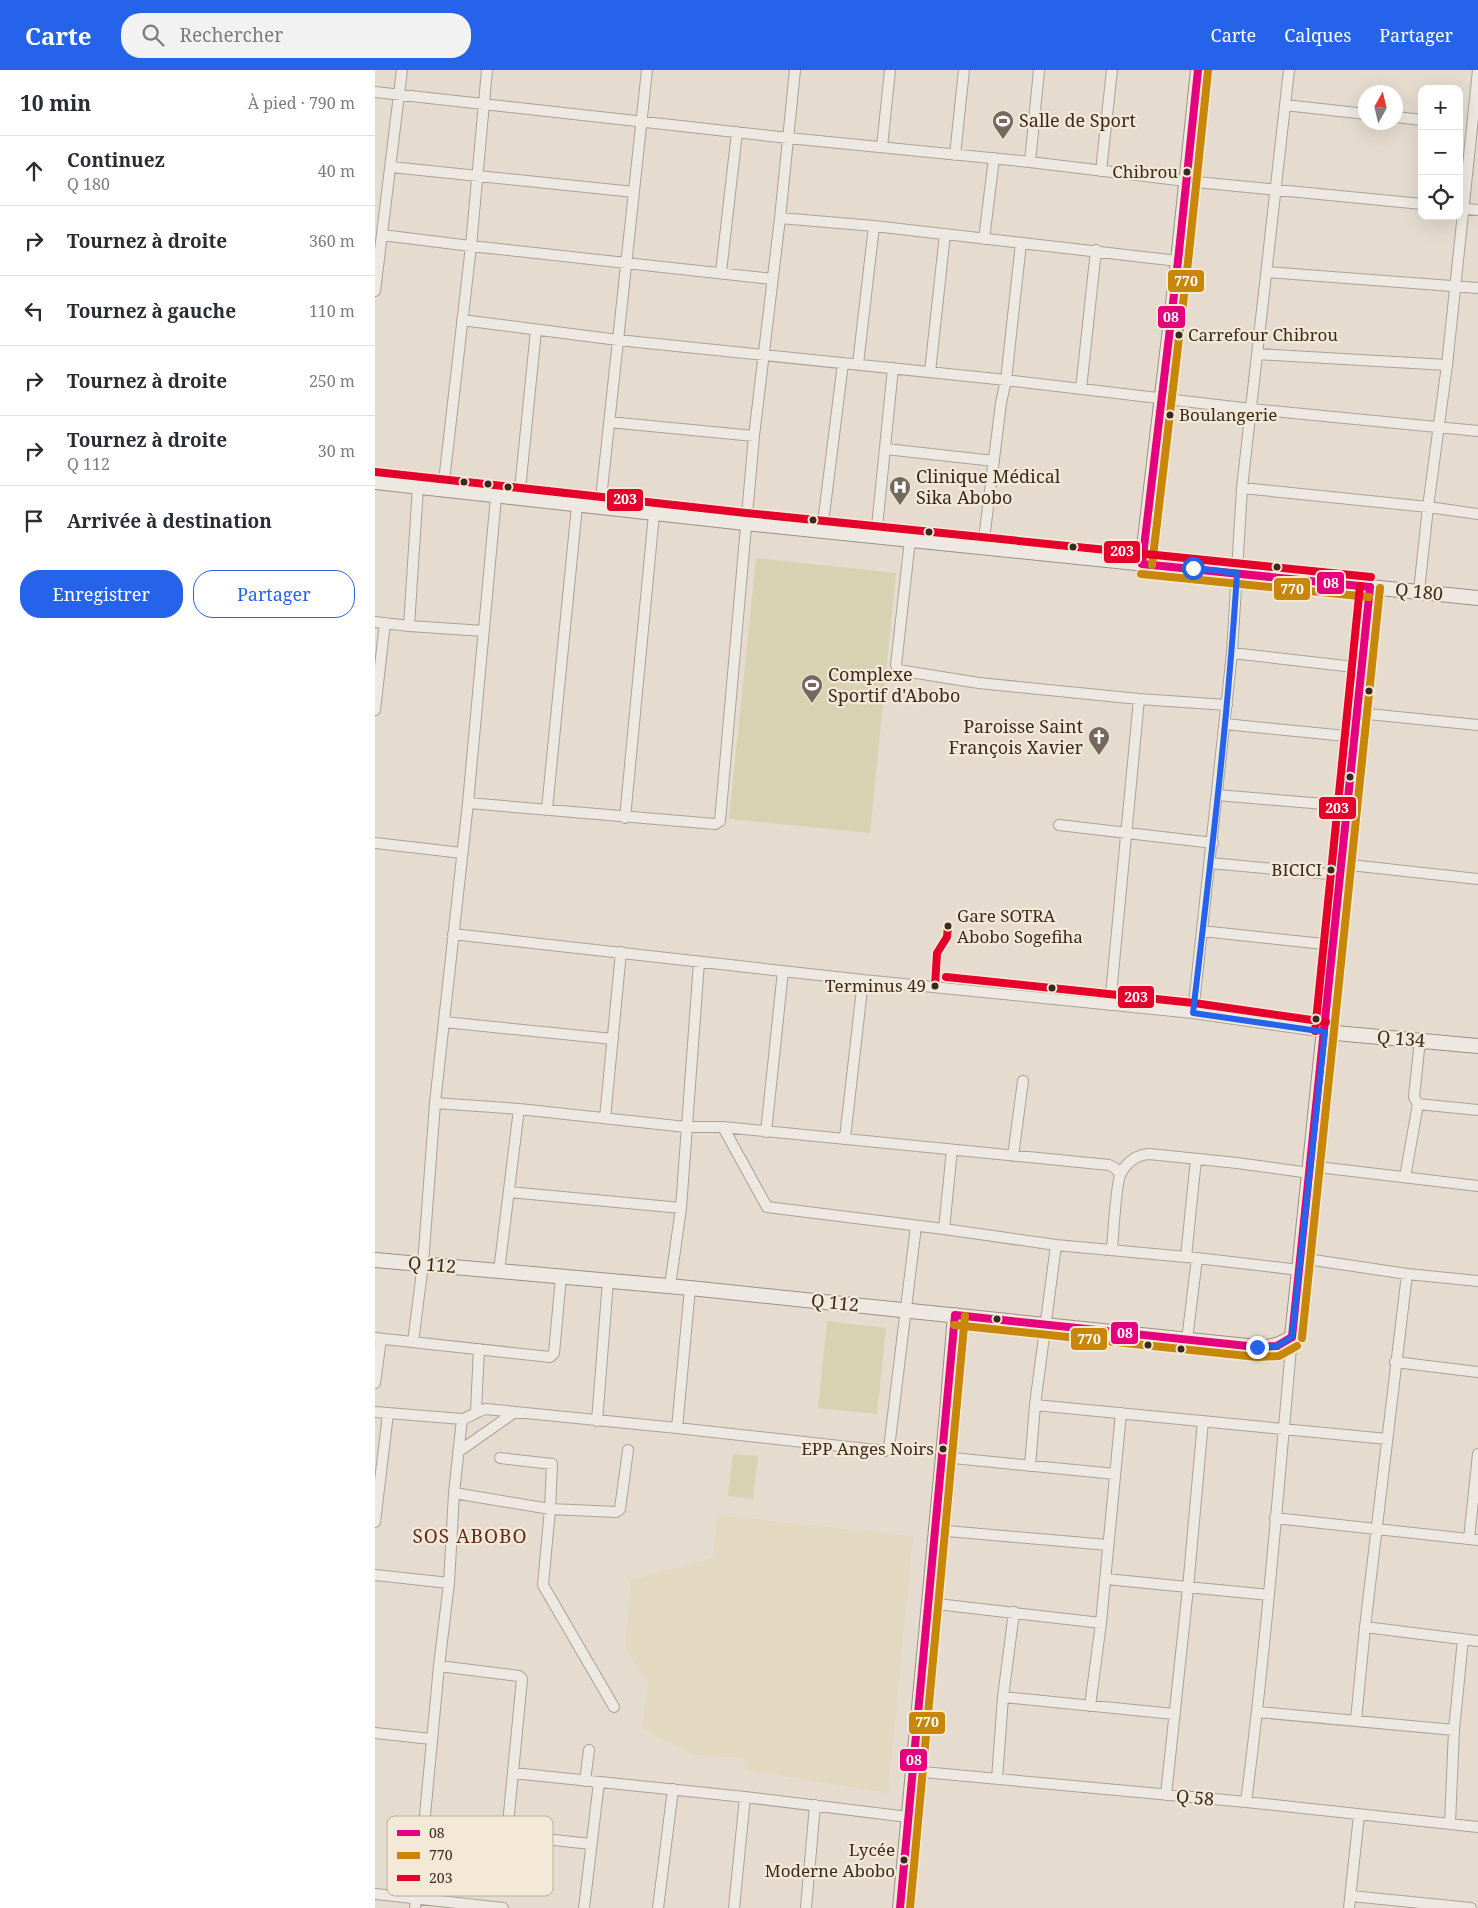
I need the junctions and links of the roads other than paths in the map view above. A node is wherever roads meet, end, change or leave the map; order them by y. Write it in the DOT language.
graph roads {
  1 [pos="402,70"];
  2 [pos="487,70"];
  3 [pos="647,70"];
  4 [pos="795,70"];
  5 [pos="890,70"];
  6 [pos="964,70"];
  7 [pos="1039,70"];
  8 [pos="1112,70"];
  9 [pos="1198,70"];
  10 [pos="1289,70"];
  11 [pos="1478,70"];
  12 [pos="375,92"];
  13 [pos="399,95"];
  14 [pos="484,104"];
  15 [pos="1285,105"];
  16 [pos="1358,113"];
  17 [pos="1403,119"];
  18 [pos="1418,120"];
  19 [pos="641,122"];
  20 [pos="1463,125"];
  21 [pos="1471,126"];
  22 [pos="737,132"];
  23 [pos="788,138"];
  24 [pos="882,147"];
  25 [pos="955,154"];
  26 [pos="994,158"];
  27 [pos="1030,162"];
  28 [pos="391,167"];
  29 [pos="1101,171"];
  30 [pos="478,176"];
  31 [pos="1186,181"];
  32 [pos="1275,190"];
  33 [pos="634,192"];
  34 [pos="1463,192"];
  35 [pos="1418,204"];
  36 [pos="1463,208"];
  37 [pos="1478,210"];
  38 [pos="780,218"];
  39 [pos="1460,220"];
  40 [pos="874,226"];
  41 [pos="945,234"];
  42 [pos="382,235"];
  43 [pos="984,239"];
  44 [pos="1021,243"];
  45 [pos="471,246"];
  46 [pos="1095,250"];
  47 [pos="1178,261"];
  48 [pos="626,262"];
  49 [pos="721,272"];
  50 [pos="1267,272"];
  51 [pos="771,278"];
  52 [pos="1455,285"];
  53 [pos="1478,288"];
  54 [pos="375,291"];
  55 [pos="462,320"];
  56 [pos="536,330"];
  57 [pos="618,340"];
  58 [pos="1257,354"];
  59 [pos="764,355"];
  60 [pos="843,363"];
  61 [pos="858,364"];
  62 [pos="1447,365"];
  63 [pos="893,368"];
  64 [pos="930,372"];
  65 [pos="1006,380"];
  66 [pos="1081,389"];
  67 [pos="1161,398"];
  68 [pos="1251,409"];
  69 [pos="609,422"];
  70 [pos="1439,426"];
  71 [pos="1478,431"];
  72 [pos="754,436"];
  73 [pos="886,449"];
  74 [pos="994,461"];
  75 [pos="375,482"];
  76 [pos="418,487"];
  77 [pos="1242,488"];
  78 [pos="443,490"];
  79 [pos="496,497"];
  80 [pos="519,499"];
  81 [pos="577,506"];
  82 [pos="1428,507"];
  83 [pos="600,508"];
  84 [pos="654,514"];
  85 [pos="1478,514"];
  86 [pos="745,524"];
  87 [pos="822,531"];
  88 [pos="877,536"];
  89 [pos="910,540"];
  90 [pos="983,547"];
  91 [pos="1142,564"];
  92 [pos="1237,573"];
  93 [pos="1371,587"];
  94 [pos="1419,591"];
  95 [pos="1478,598"];
  96 [pos="380,622"];
  97 [pos="409,626"];
  98 [pos="484,631"];
  99 [pos="1232,653"];
  100 [pos="1363,668"];
  101 [pos="1139,699"];
  102 [pos="1227,705"];
  103 [pos="375,710"];
  104 [pos="1358,713"];
  105 [pos="1225,724"];
  106 [pos="1478,724"];
  107 [pos="1356,737"];
  108 [pos="1217,795"];
  109 [pos="468,803"];
  110 [pos="1348,806"];
  111 [pos="547,809"];
  112 [pos="625,818"];
  113 [pos="1059,825"];
  114 [pos="1126,832"];
  115 [pos="375,843"];
  116 [pos="1213,843"];
  117 [pos="462,853"];
  118 [pos="1210,862"];
  119 [pos="1341,870"];
  120 [pos="1478,879"];
  121 [pos="1202,932"];
  122 [pos="453,934"];
  123 [pos="1333,945"];
  124 [pos="621,952"];
  125 [pos="699,962"];
  126 [pos="783,971"];
  127 [pos="863,980"];
  128 [pos="1110,1005"];
  129 [pos="1193,1013"];
  130 [pos="445,1022"];
  131 [pos="1325,1032"];
  132 [pos="613,1039"];
  133 [pos="1420,1040"];
  134 [pos="1478,1046"];
  135 [pos="1023,1081"];
  136 [pos="435,1103"];
  137 [pos="1418,1104"];
  138 [pos="519,1109"];
  139 [pos="1478,1110"];
  140 [pos="605,1118"];
  141 [pos="686,1126"];
  142 [pos="723,1127"];
  143 [pos="766,1132"];
  144 [pos="845,1138"];
  145 [pos="952,1150"];
  146 [pos="1013,1156"];
  147 [pos="1196,1158"];
  148 [pos="1310,1170"];
  149 [pos="1120,1174"];
  150 [pos="1405,1177"];
  151 [pos="1478,1186"];
  152 [pos="509,1192"];
  153 [pos="681,1208"];
  154 [pos="916,1226"];
  155 [pos="944,1229"];
  156 [pos="1056,1245"];
  157 [pos="1112,1250"];
  158 [pos="1186,1257"];
  159 [pos="1197,1258"];
  160 [pos="375,1260"];
  161 [pos="423,1264"];
  162 [pos="1299,1264"];
  163 [pos="499,1271"];
  164 [pos="1407,1274"];
  165 [pos="561,1277"];
  166 [pos="1478,1280"];
  167 [pos="608,1281"];
  168 [pos="670,1286"];
  169 [pos="690,1288"];
  170 [pos="906,1310"];
  171 [pos="955,1315"];
  172 [pos="1047,1325"];
  173 [pos="1292,1337"];
  174 [pos="378,1338"];
  175 [pos="1187,1340"];
  176 [pos="413,1342"];
  177 [pos="479,1350"];
  178 [pos="1395,1362"];
  179 [pos="1478,1372"];
  180 [pos="375,1383"];
  181 [pos="1035,1405"];
  182 [pos="476,1411"];
  183 [pos="375,1412"];
  184 [pos="515,1412"];
  185 [pos="388,1414"];
  186 [pos="1121,1414"];
  187 [pos="462,1419"];
  188 [pos="597,1421"];
  189 [pos="1203,1421"];
  190 [pos="677,1428"];
  191 [pos="1283,1428"];
  192 [pos="1387,1439"];
  193 [pos="628,1450"];
  194 [pos="458,1452"];
  195 [pos="1478,1454"];
  196 [pos="943,1457"];
  197 [pos="500,1458"];
  198 [pos="1030,1466"];
  199 [pos="1115,1474"];
  200 [pos="454,1493"];
  201 [pos="550,1508"];
  202 [pos="1275,1518"];
  203 [pos="375,1522"];
  204 [pos="936,1530"];
  205 [pos="1378,1530"];
  206 [pos="1473,1540"];
  207 [pos="1108,1546"];
  208 [pos="375,1575"];
  209 [pos="1105,1579"];
  210 [pos="449,1583"];
  211 [pos="1188,1588"];
  212 [pos="1269,1595"];
  213 [pos="928,1603"];
  214 [pos="1014,1612"];
  215 [pos="1101,1623"];
  216 [pos="1365,1627"];
  217 [pos="1463,1639"];
  218 [pos="1478,1640"];
  219 [pos="439,1666"];
  220 [pos="1003,1697"];
  221 [pos="1090,1706"];
  222 [pos="614,1707"];
  223 [pos="1257,1712"];
  224 [pos="1174,1714"];
  225 [pos="1356,1720"];
  226 [pos="1453,1730"];
  227 [pos="375,1733"];
  228 [pos="431,1739"];
  229 [pos="589,1750"];
  230 [pos="912,1771"];
  231 [pos="513,1773"];
  232 [pos="997,1779"];
  233 [pos="585,1781"];
  234 [pos="599,1782"];
  235 [pos="673,1789"];
  236 [pos="1166,1795"];
  237 [pos="745,1797"];
  238 [pos="1246,1802"];
  239 [pos="815,1805"];
  240 [pos="1359,1814"];
  241 [pos="425,1816"];
  242 [pos="509,1816"];
  243 [pos="908,1817"];
  244 [pos="1449,1823"];
  245 [pos="1478,1827"];
  246 [pos="553,1839"];
  247 [pos="591,1844"];
  248 [pos="375,1894"];
  249 [pos="1351,1896"];
  250 [pos="415,1903"];
  251 [pos="503,1908"];
  252 [pos="584,1908"];
  253 [pos="658,1908"];
  254 [pos="734,1908"];
  255 [pos="806,1908"];
  256 [pos="900,1908"];
  257 [pos="1349,1908"];
  258 [pos="1471,1908"];
  1 -- 13 [label="street"];
  2 -- 14 [label="street"];
  3 -- 19 [label="street"];
  4 -- 23 [label="street"];
  5 -- 24 [label="street"];
  6 -- 25 [label="street"];
  7 -- 27 [label="street"];
  8 -- 29 [label="street"];
  9 -- 31 [label="street"];
  10 -- 15 [label="street"];
  11 -- 21 [label="street"];
  12 -- 13 [label="street"];
  13 -- 14 [label="street"];
  13 -- 28 [label="street"];
  14 -- 19 [label="street"];
  14 -- 30 [label="street"];
  15 -- 16 [label="street"];
  15 -- 32 [label="street"];
  17 -- 18 [label="street"];
  19 -- 22 [label="street"];
  19 -- 33 [label="street"];
  20 -- 21 [label="street"];
  21 -- 34 [label="street"];
  22 -- 23 [label="street"];
  22 -- 49 [label="street"];
  23 -- 24 [label="street"];
  23 -- 38 [label="street"];
  24 -- 25 [label="street"];
  25 -- 26 [label="street"];
  26 -- 27 [label="street"];
  26 -- 43 [label="street"];
  27 -- 29 [label="street"];
  28 -- 30 [label="street"];
  28 -- 42 [label="street"];
  29 -- 31 [label="street"];
  30 -- 33 [label="street"];
  30 -- 45 [label="street"];
  31 -- 32 [label="street"];
  31 -- 47 [label="street"];
  32 -- 35 [label="street"];
  32 -- 50 [label="street"];
  33 -- 48 [label="street"];
  36 -- 37 [label="street"];
  38 -- 40 [label="street"];
  38 -- 51 [label="street"];
  39 -- 52 [label="street"];
  40 -- 41 [label="street"];
  40 -- 61 [label="street"];
  41 -- 43 [label="street"];
  41 -- 64 [label="street"];
  42 -- 45 [label="street"];
  42 -- 54 [label="street"];
  43 -- 44 [label="street"];
  44 -- 46 [label="street"];
  44 -- 65 [label="street"];
  45 -- 48 [label="street"];
  45 -- 55 [label="street"];
  46 -- 47 [label="street"];
  46 -- 66 [label="street"];
  47 -- 67 [label="street"];
  48 -- 49 [label="street"];
  48 -- 57 [label="street"];
  49 -- 51 [label="street"];
  50 -- 52 [label="street"];
  50 -- 58 [label="street"];
  51 -- 59 [label="street"];
  52 -- 53 [label="street"];
  52 -- 62 [label="street"];
  55 -- 56 [label="street"];
  55 -- 78 [label="street"];
  56 -- 57 [label="street"];
  56 -- 80 [label="street"];
  57 -- 59 [label="street"];
  57 -- 69 [label="street"];
  58 -- 62 [label="street"];
  58 -- 68 [label="street"];
  59 -- 60 [label="street"];
  59 -- 72 [label="street"];
  60 -- 61 [label="street"];
  60 -- 87 [label="street"];
  61 -- 63 [label="street"];
  62 -- 70 [label="street"];
  63 -- 64 [label="street"];
  63 -- 73 [label="street"];
  64 -- 65 [label="street"];
  65 -- 66 [label="street"];
  65 -- 74 [label="street"];
  66 -- 67 [label="street"];
  67 -- 68 [label="street"];
  67 -- 91 [label="street"];
  68 -- 70 [label="street"];
  68 -- 77 [label="street"];
  69 -- 72 [label="street"];
  69 -- 83 [label="street"];
  70 -- 71 [label="street"];
  70 -- 82 [label="street"];
  72 -- 86 [label="street"];
  73 -- 74 [label="street"];
  73 -- 88 [label="street"];
  74 -- 90 [label="street"];
  75 -- 76 [label="street, Q 180"];
  76 -- 78 [label="street, Q 180"];
  76 -- 97 [label="street"];
  77 -- 82 [label="street"];
  77 -- 92 [label="street"];
  78 -- 79 [label="street, Q 180"];
  79 -- 80 [label="street, Q 180"];
  79 -- 98 [label="street"];
  80 -- 81 [label="street, Q 180"];
  81 -- 83 [label="street, Q 180"];
  81 -- 111 [label="street"];
  82 -- 85 [label="street"];
  82 -- 94 [label="street"];
  83 -- 84 [label="street, Q 180"];
  84 -- 86 [label="street, Q 180"];
  84 -- 112 [label="street"];
  86 -- 87 [label="street, Q 180"];
  86 -- 112 [label="street"];
  87 -- 88 [label="street, Q 180"];
  88 -- 89 [label="street, Q 180"];
  89 -- 90 [label="street, Q 180"];
  89 -- 101 [label="street"];
  90 -- 91 [label="street, Q 180"];
  91 -- 92 [label="street, Q 180"];
  92 -- 93 [label="street, Q 180"];
  92 -- 99 [label="street"];
  93 -- 94 [label="street, Q 180"];
  93 -- 100 [label="street"];
  94 -- 95 [label="street, Q 180"];
  96 -- 97 [label="street"];
  96 -- 103 [label="street"];
  97 -- 98 [label="street"];
  98 -- 109 [label="street"];
  99 -- 100 [label="street"];
  99 -- 102 [label="street"];
  100 -- 104 [label="street"];
  101 -- 102 [label="street"];
  101 -- 114 [label="street"];
  102 -- 105 [label="street"];
  104 -- 106 [label="street"];
  104 -- 107 [label="street"];
  105 -- 107 [label="street"];
  105 -- 108 [label="street"];
  107 -- 110 [label="street"];
  108 -- 110 [label="street"];
  108 -- 116 [label="street"];
  109 -- 111 [label="street"];
  109 -- 117 [label="street"];
  110 -- 119 [label="street"];
  111 -- 112 [label="street"];
  113 -- 114 [label="street"];
  114 -- 116 [label="street"];
  114 -- 128 [label="street"];
  115 -- 117 [label="street"];
  116 -- 118 [label="street"];
  117 -- 122 [label="street"];
  118 -- 119 [label="street"];
  118 -- 121 [label="street"];
  119 -- 120 [label="street"];
  119 -- 123 [label="street"];
  121 -- 123 [label="street"];
  121 -- 129 [label="street"];
  122 -- 124 [label="street"];
  122 -- 130 [label="street"];
  123 -- 131 [label="street"];
  124 -- 125 [label="street"];
  124 -- 132 [label="street"];
  125 -- 126 [label="street"];
  125 -- 141 [label="street"];
  126 -- 127 [label="street"];
  126 -- 143 [label="street"];
  127 -- 128 [label="street"];
  127 -- 144 [label="street"];
  128 -- 129 [label="street"];
  129 -- 131 [label="street"];
  130 -- 132 [label="street"];
  130 -- 136 [label="street"];
  131 -- 133 [label="street, Q 134"];
  131 -- 148 [label="street"];
  132 -- 140 [label="street"];
  133 -- 134 [label="street, Q 134"];
  133 -- 137 [label="street"];
  135 -- 146 [label="street"];
  136 -- 138 [label="street"];
  136 -- 161 [label="street"];
  137 -- 139 [label="street"];
  137 -- 150 [label="street"];
  138 -- 140 [label="street"];
  138 -- 152 [label="street"];
  140 -- 141 [label="street"];
  141 -- 142 [label="street"];
  141 -- 153 [label="street"];
  142 -- 143 [label="street"];
  142 -- 154 [label="street"];
  143 -- 144 [label="street"];
  144 -- 145 [label="street"];
  145 -- 146 [label="street"];
  145 -- 155 [label="street"];
  146 -- 149 [label="street"];
  147 -- 148 [label="street"];
  147 -- 149 [label="street"];
  147 -- 158 [label="street"];
  148 -- 150 [label="street"];
  148 -- 162 [label="street"];
  149 -- 157 [label="street"];
  150 -- 151 [label="street"];
  152 -- 153 [label="street"];
  152 -- 163 [label="street"];
  153 -- 168 [label="street"];
  154 -- 155 [label="street"];
  154 -- 170 [label="street"];
  155 -- 156 [label="street"];
  156 -- 157 [label="street"];
  156 -- 172 [label="street"];
  157 -- 158 [label="street"];
  158 -- 159 [label="street"];
  159 -- 162 [label="street"];
  159 -- 175 [label="street"];
  160 -- 161 [label="street, Q 112"];
  161 -- 163 [label="street, Q 112"];
  161 -- 176 [label="street"];
  162 -- 164 [label="street"];
  162 -- 173 [label="street"];
  163 -- 165 [label="street, Q 112"];
  164 -- 166 [label="street"];
  164 -- 178 [label="street"];
  165 -- 167 [label="street, Q 112"];
  165 -- 177 [label="street"];
  167 -- 168 [label="street, Q 112"];
  167 -- 188 [label="street"];
  168 -- 169 [label="street, Q 112"];
  169 -- 170 [label="street, Q 112"];
  169 -- 190 [label="street"];
  170 -- 171 [label="street, Q 112"];
  170 -- 190 [label="street"];
  171 -- 172 [label="street, Q 112"];
  171 -- 196 [label="street"];
  172 -- 175 [label="street, Q 112"];
  172 -- 181 [label="street"];
  173 -- 175 [label="street, Q 112"];
  173 -- 191 [label="street"];
  174 -- 176 [label="street"];
  174 -- 180 [label="street"];
  176 -- 177 [label="street"];
  177 -- 182 [label="street"];
  178 -- 179 [label="street"];
  178 -- 192 [label="street"];
  181 -- 186 [label="street"];
  181 -- 198 [label="street"];
  182 -- 184 [label="street"];
  182 -- 187 [label="street"];
  183 -- 185 [label="street"];
  184 -- 188 [label="street"];
  184 -- 194 [label="street"];
  185 -- 187 [label="street"];
  185 -- 203 [label="street"];
  186 -- 189 [label="street"];
  186 -- 199 [label="street"];
  187 -- 194 [label="street"];
  188 -- 190 [label="street"];
  189 -- 191 [label="street"];
  189 -- 211 [label="street"];
  191 -- 192 [label="street"];
  191 -- 202 [label="street"];
  192 -- 205 [label="street"];
  193 -- 201 [label="street"];
  194 -- 200 [label="street"];
  195 -- 206 [label="street"];
  196 -- 198 [label="street"];
  196 -- 204 [label="street"];
  197 -- 201 [label="street"];
  198 -- 199 [label="street"];
  199 -- 207 [label="street"];
  200 -- 201 [label="street"];
  200 -- 210 [label="street"];
  201 -- 222 [label="street"];
  202 -- 205 [label="street"];
  202 -- 212 [label="street"];
  204 -- 207 [label="street"];
  204 -- 213 [label="street"];
  205 -- 206 [label="street"];
  205 -- 216 [label="street"];
  207 -- 209 [label="street"];
  208 -- 210 [label="street"];
  209 -- 211 [label="street"];
  209 -- 215 [label="street"];
  210 -- 219 [label="street"];
  211 -- 212 [label="street"];
  211 -- 224 [label="street"];
  212 -- 223 [label="street"];
  213 -- 214 [label="street"];
  213 -- 230 [label="street"];
  214 -- 215 [label="street"];
  214 -- 220 [label="street"];
  215 -- 221 [label="street"];
  216 -- 217 [label="street"];
  216 -- 225 [label="street"];
  217 -- 218 [label="street"];
  217 -- 226 [label="street"];
  219 -- 228 [label="street"];
  219 -- 231 [label="street"];
  220 -- 221 [label="street"];
  220 -- 232 [label="street"];
  221 -- 224 [label="street"];
  223 -- 225 [label="street"];
  223 -- 238 [label="street"];
  224 -- 236 [label="street"];
  225 -- 226 [label="street"];
  226 -- 244 [label="street"];
  227 -- 228 [label="street"];
  228 -- 241 [label="street"];
  229 -- 233 [label="street"];
  230 -- 232 [label="street, Q 58"];
  230 -- 243 [label="street"];
  231 -- 233 [label="street"];
  231 -- 242 [label="street"];
  232 -- 236 [label="street, Q 58"];
  233 -- 234 [label="street"];
  234 -- 235 [label="street"];
  234 -- 247 [label="street"];
  235 -- 237 [label="street"];
  235 -- 253 [label="street"];
  236 -- 238 [label="street, Q 58"];
  237 -- 239 [label="street"];
  237 -- 254 [label="street"];
  238 -- 240 [label="street, Q 58"];
  239 -- 243 [label="street"];
  239 -- 255 [label="street"];
  240 -- 244 [label="street, Q 58"];
  240 -- 249 [label="street"];
  243 -- 256 [label="street"];
  244 -- 245 [label="street, Q 58"];
  246 -- 247 [label="street"];
  247 -- 252 [label="street"];
  248 -- 250 [label="street"];
  249 -- 257 [label="street"];
  249 -- 258 [label="street"];
  250 -- 251 [label="street"];
}
